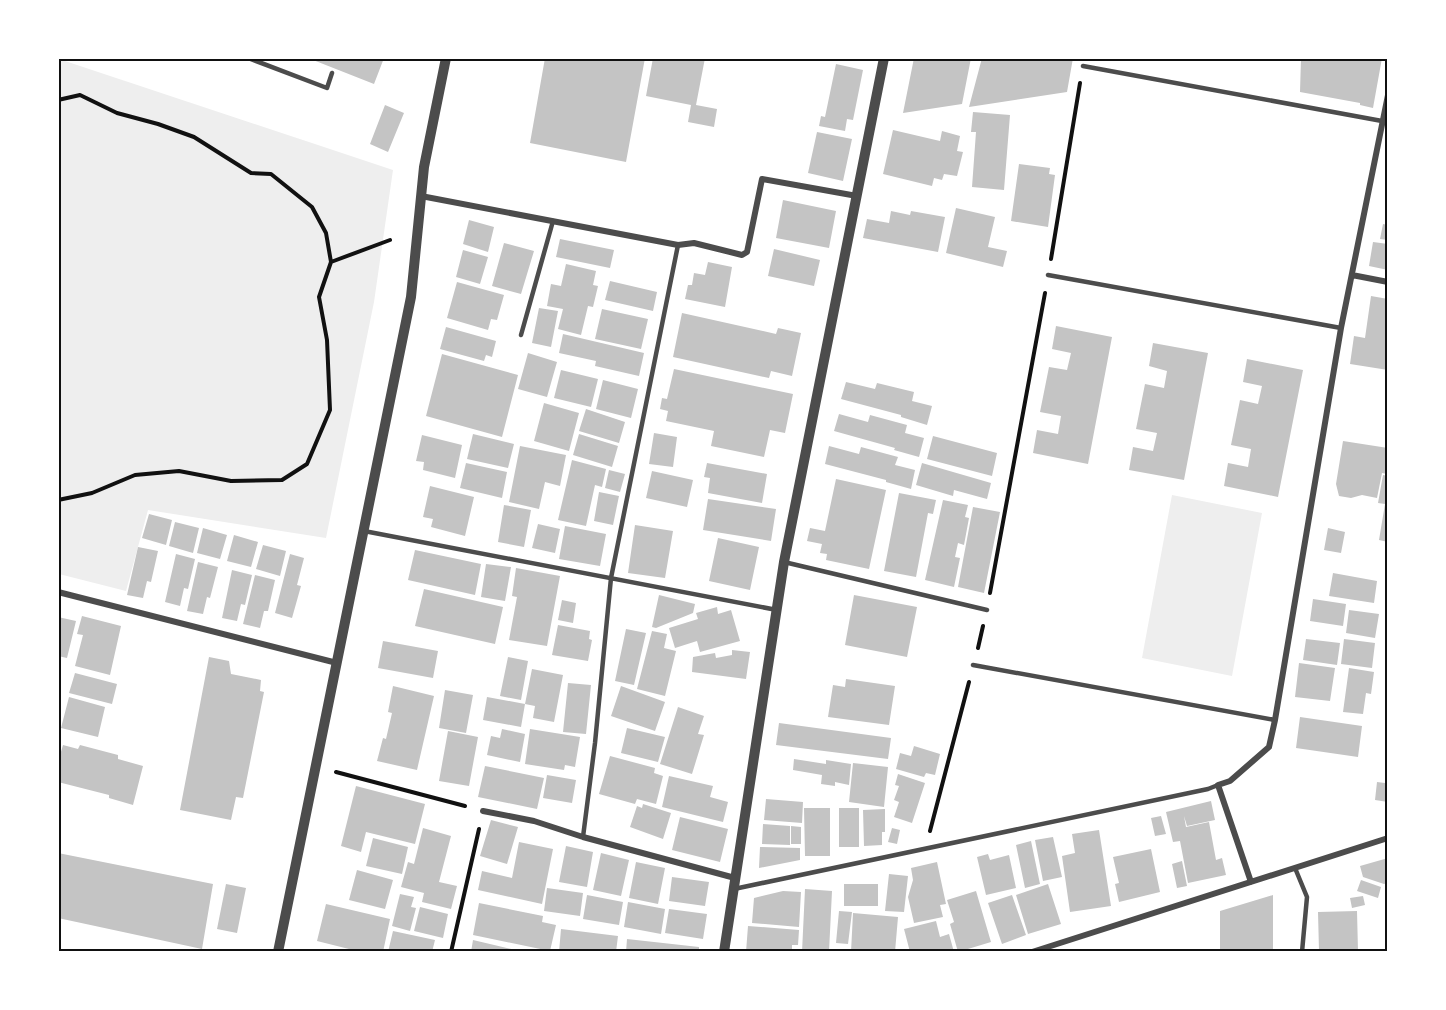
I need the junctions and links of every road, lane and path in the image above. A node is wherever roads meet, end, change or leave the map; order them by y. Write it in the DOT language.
graph roads {
  1 [pos="248,58"];
  2 [pos="446,58"];
  3 [pos="884,58"];
  4 [pos="1083,66"];
  5 [pos="332,73"];
  6 [pos="1388,95"];
  7 [pos="58,100"];
  8 [pos="1382,121"];
  9 [pos="421,196"];
  10 [pos="857,196"];
  11 [pos="553,221"];
  12 [pos="390,240"];
  13 [pos="678,245"];
  14 [pos="331,262"];
  15 [pos="1048,275"];
  16 [pos="1352,275"];
  17 [pos="1388,282"];
  18 [pos="1341,328"];
  19 [pos="521,335"];
  20 [pos="58,500"];
  21 [pos="364,531"];
  22 [pos="784,562"];
  23 [pos="612,578"];
  24 [pos="58,592"];
  25 [pos="777,610"];
  26 [pos="987,610"];
  27 [pos="338,663"];
  28 [pos="973,665"];
  29 [pos="1275,720"];
  30 [pos="316,766"];
  31 [pos="1218,785"];
  32 [pos="483,811"];
  33 [pos="583,837"];
  34 [pos="1388,838"];
  35 [pos="925,849"];
  36 [pos="1295,868"];
  37 [pos="1251,882"];
  38 [pos="735,883"];
  39 [pos="278,951"];
  40 [pos="451,951"];
  41 [pos="724,951"];
  42 [pos="1032,951"];
  43 [pos="1302,951"];
  1 -- 5 [label="lane"];
  2 -- 9 [label="street"];
  3 -- 10 [label="street"];
  4 -- 8 [label="lane"];
  4 -- 15 [label="path"];
  6 -- 8 [label="street"];
  7 -- 14 [label="path"];
  8 -- 16 [label="street"];
  9 -- 11 [label="street"];
  9 -- 21 [label="street"];
  10 -- 13 [label="street"];
  10 -- 22 [label="street"];
  11 -- 13 [label="street"];
  11 -- 19 [label="lane"];
  12 -- 14 [label="path"];
  13 -- 23 [label="lane"];
  14 -- 20 [label="path"];
  15 -- 18 [label="lane"];
  15 -- 26 [label="path"];
  16 -- 17 [label="street"];
  16 -- 18 [label="street"];
  18 -- 29 [label="street"];
  21 -- 23 [label="lane"];
  21 -- 27 [label="street"];
  22 -- 25 [label="street"];
  22 -- 26 [label="lane"];
  23 -- 25 [label="lane"];
  23 -- 33 [label="lane"];
  24 -- 27 [label="street"];
  25 -- 38 [label="street"];
  26 -- 28 [label="path"];
  27 -- 30 [label="street"];
  28 -- 29 [label="lane"];
  28 -- 35 [label="path"];
  29 -- 31 [label="street"];
  30 -- 32 [label="path"];
  30 -- 39 [label="street"];
  31 -- 35 [label="lane"];
  31 -- 37 [label="street"];
  32 -- 33 [label="street"];
  32 -- 40 [label="path"];
  33 -- 38 [label="street"];
  34 -- 36 [label="street"];
  35 -- 38 [label="lane"];
  36 -- 37 [label="street"];
  36 -- 43 [label="lane"];
  37 -- 42 [label="street"];
  38 -- 41 [label="street"];
}
